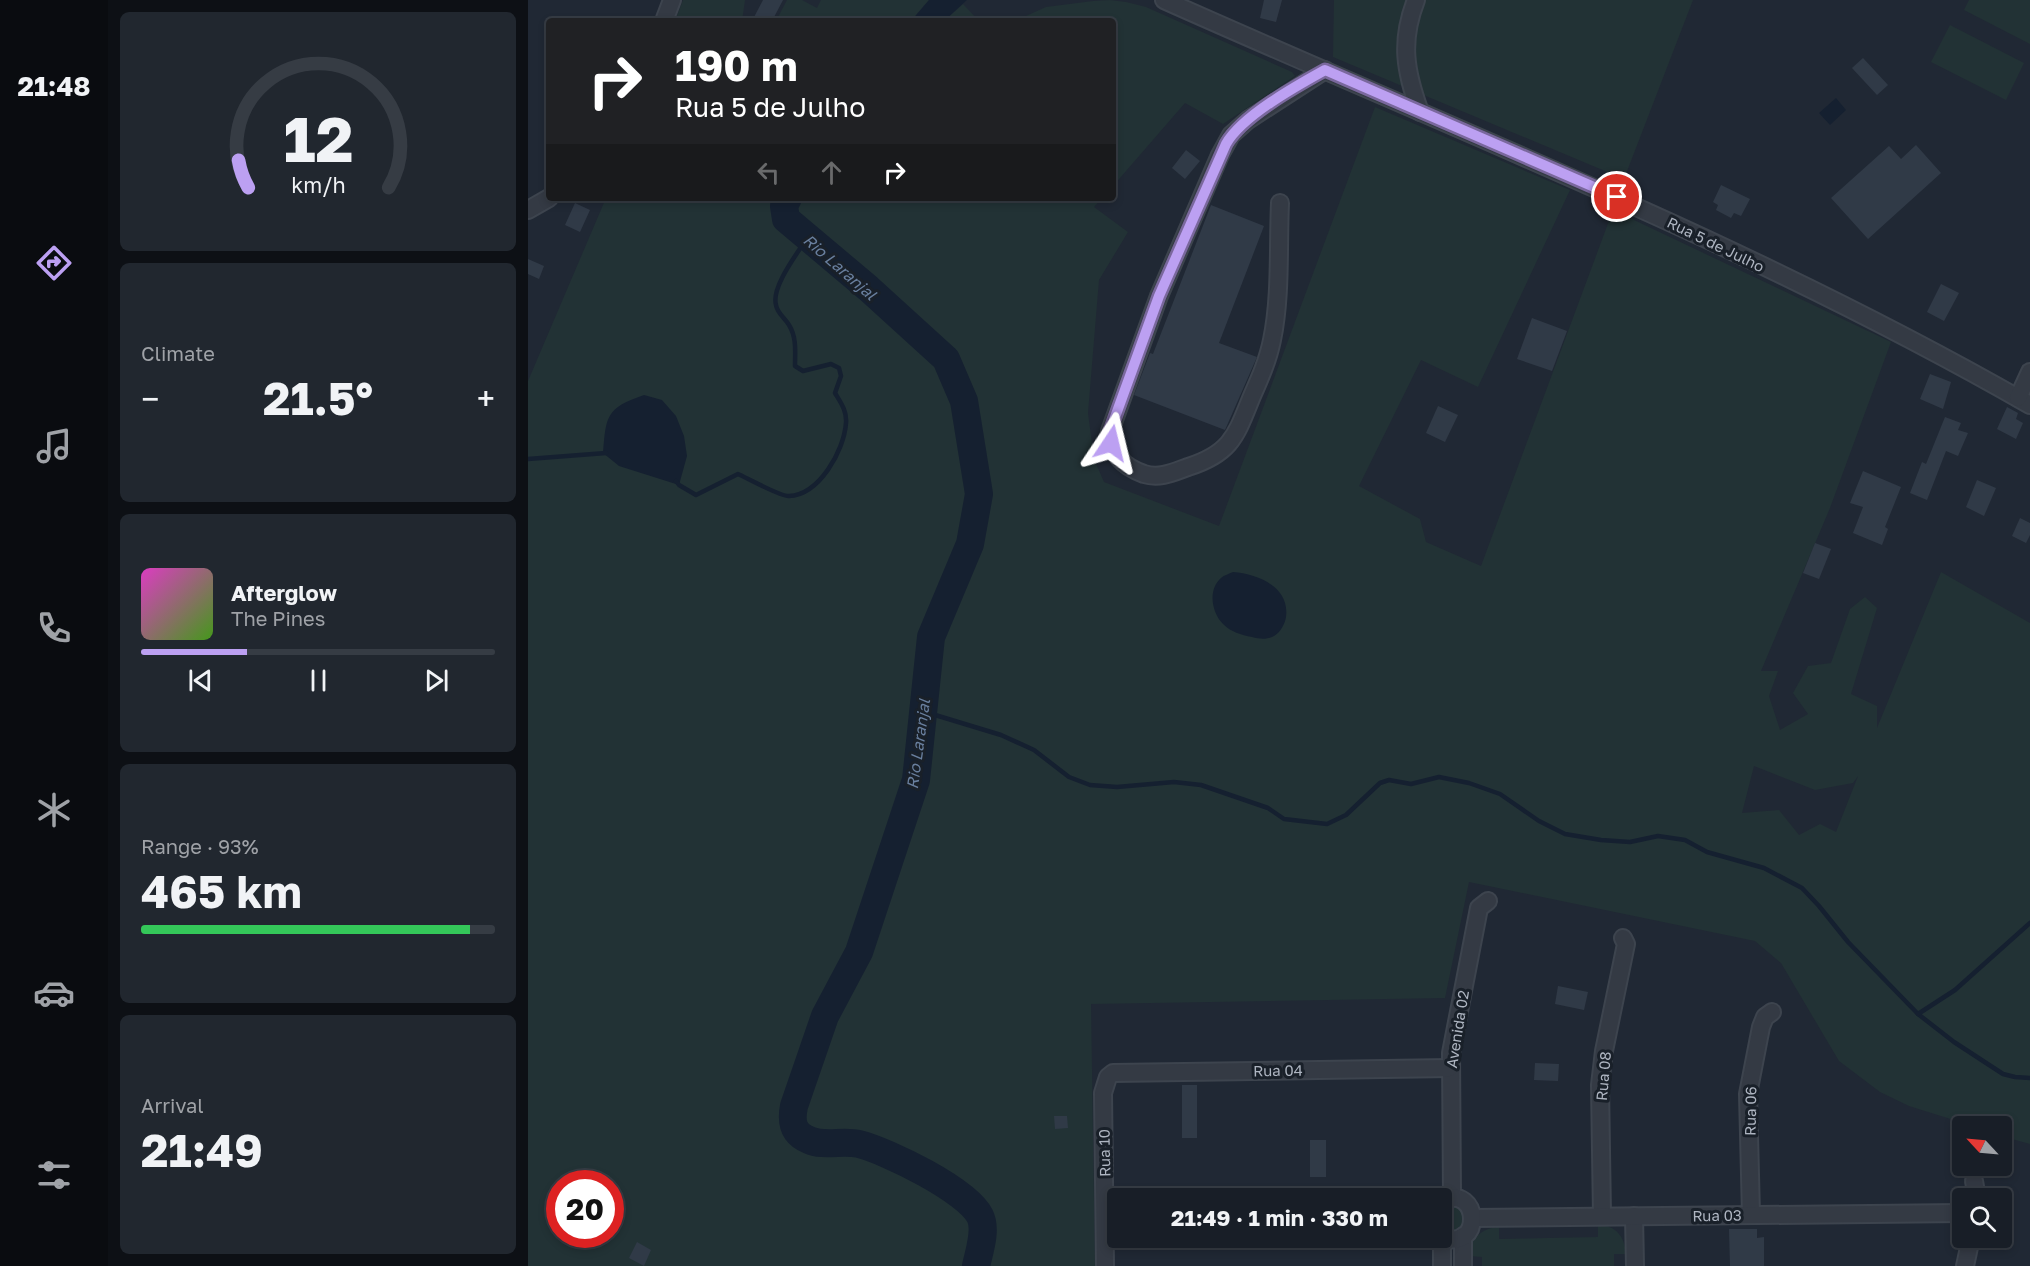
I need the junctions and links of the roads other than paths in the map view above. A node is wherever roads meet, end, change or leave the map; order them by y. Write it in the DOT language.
graph roads {
  1 [pos="672,0"];
  2 [pos="1164,0"];
  3 [pos="1416,0"];
  4 [pos="665,18"];
  5 [pos="1325,70"];
  6 [pos="1420,112"];
  7 [pos="546,200"];
  8 [pos="1280,203"];
  9 [pos="528,210"];
  10 [pos="2030,372"];
  11 [pos="2024,401"];
  12 [pos="1488,901"];
  13 [pos="1623,938"];
  14 [pos="1772,1012"];
  15 [pos="1450,1068"];
  16 [pos="1108,1077"];
  17 [pos="1974,1181"];
  18 [pos="1109,1188"];
  19 [pos="1447,1188"];
  20 [pos="1975,1188"];
  21 [pos="1452,1200"];
  22 [pos="1952,1213"];
  23 [pos="1751,1215"];
  24 [pos="1602,1216"];
  25 [pos="1634,1216"];
  26 [pos="1473,1218"];
  27 [pos="1463,1236"];
  28 [pos="1452,1240"];
  29 [pos="1107,1248"];
  30 [pos="1442,1248"];
  31 [pos="1969,1248"];
  32 [pos="1105,1266"];
  33 [pos="1442,1266"];
  34 [pos="1463,1266"];
  35 [pos="1635,1266"];
  36 [pos="1965,1266"];
  1 -- 4 [label="street"];
  2 -- 5 [label="street, Rua 5 de Julho"];
  3 -- 6 [label="street"];
  5 -- 6 [label="street, Rua 5 de Julho"];
  5 -- 8 [label="street"];
  6 -- 11 [label="street, Rua 5 de Julho"];
  7 -- 9 [label="street"];
  10 -- 11 [label="street"];
  12 -- 15 [label="street, Avenida 02"];
  13 -- 24 [label="street, Rua 08"];
  14 -- 23 [label="street, Rua 06"];
  15 -- 16 [label="street, Rua 04"];
  15 -- 19 [label="street, Avenida 02"];
  16 -- 18 [label="street, Rua 10"];
  17 -- 20 [label="street"];
  21 -- 26 [label="street"];
  22 -- 23 [label="street, Rua 03"];
  23 -- 25 [label="street, Rua 03"];
  24 -- 25 [label="street, Rua 03"];
  24 -- 26 [label="street, Rua 03"];
  25 -- 35 [label="street"];
  26 -- 27 [label="street"];
  27 -- 28 [label="street"];
  27 -- 34 [label="street"];
  29 -- 32 [label="street, Rua 10"];
  30 -- 33 [label="street"];
  31 -- 36 [label="street"];
}
